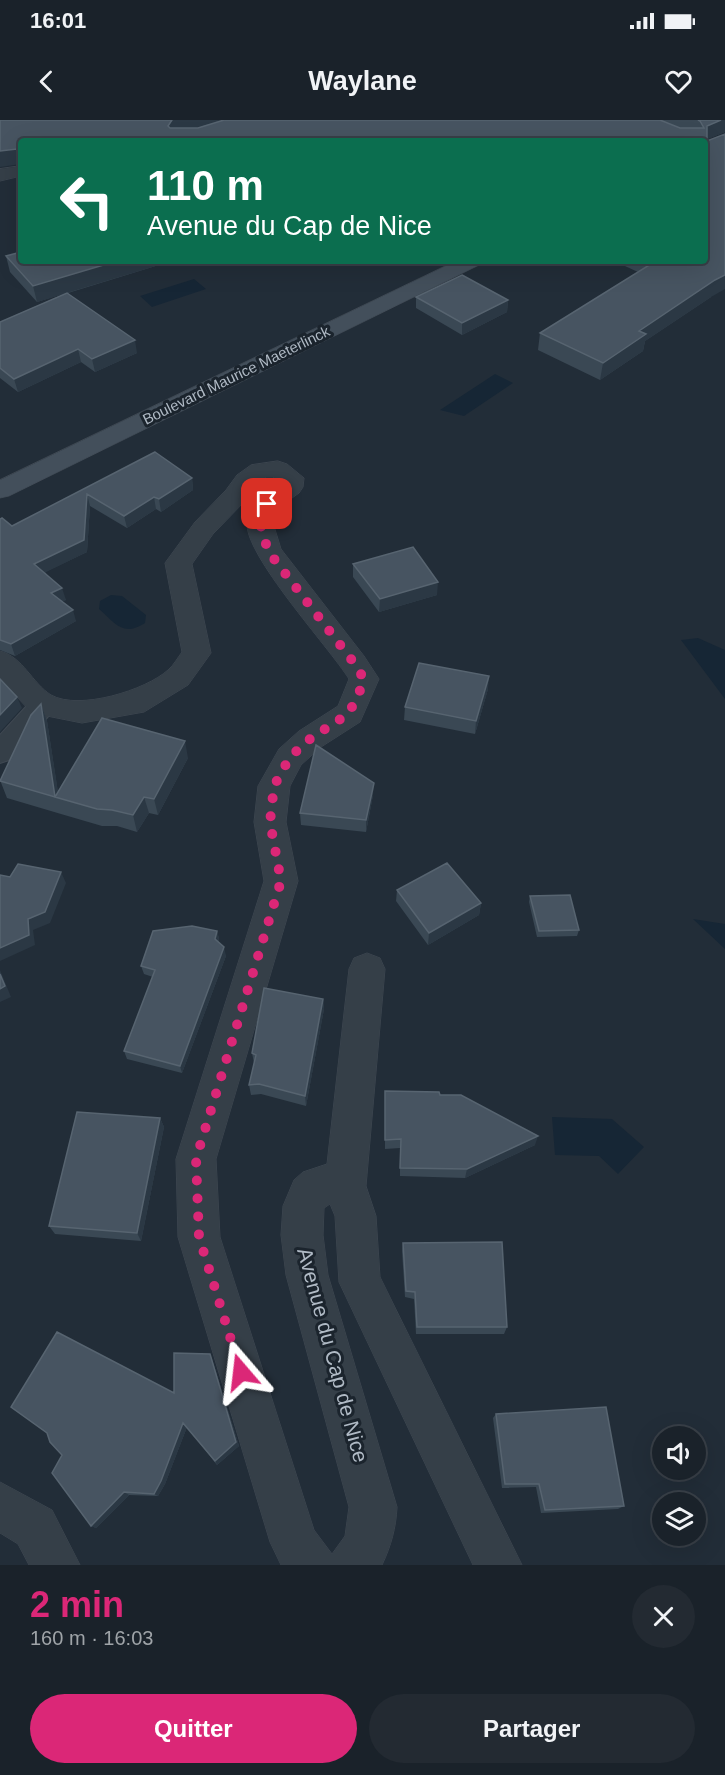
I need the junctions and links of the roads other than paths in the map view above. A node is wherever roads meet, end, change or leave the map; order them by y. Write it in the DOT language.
graph roads {
  1 [pos="18,171"];
  2 [pos="0,174"];
  3 [pos="466,264"];
  4 [pos="0,490"];
  5 [pos="0,661"];
  6 [pos="43,705"];
  7 [pos="0,753"];
  8 [pos="367,969"];
  9 [pos="345,1189"];
  10 [pos="0,1506"];
  11 [pos="56,1565"];
  12 [pos="312,1565"];
  13 [pos="352,1565"];
  14 [pos="498,1565"];
  1 -- 2 [label="street"];
  3 -- 4 [label="main road, Boulevard Maurice Maeterlinck"];
  5 -- 6 [label="street"];
  6 -- 7 [label="lane"];
  6 -- 12 [label="street"];
  8 -- 9 [label="street"];
  9 -- 13 [label="street, Avenue du Cap de Nice"];
  9 -- 14 [label="street"];
  10 -- 11 [label="street"];
}
